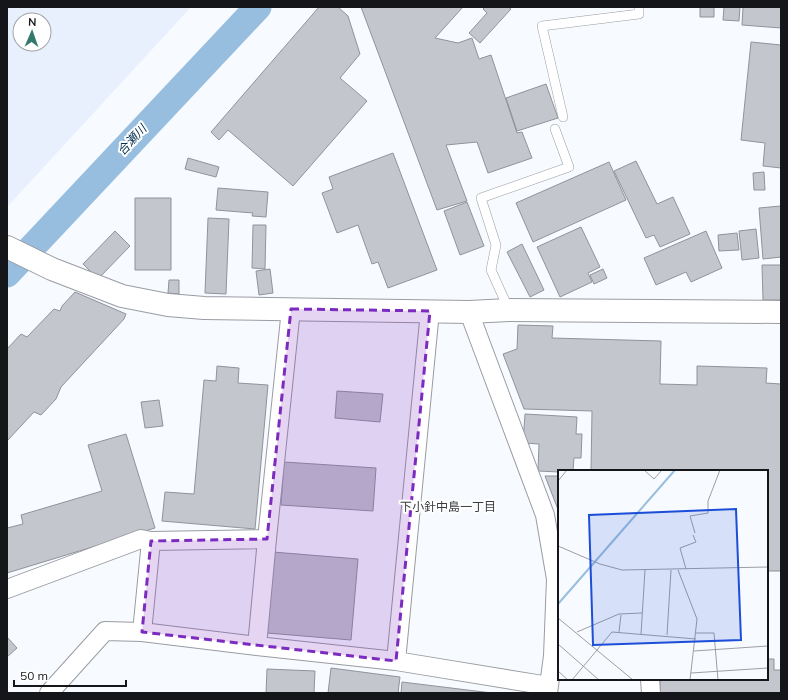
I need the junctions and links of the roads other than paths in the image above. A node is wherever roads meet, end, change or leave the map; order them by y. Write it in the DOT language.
graph roads {
  1 [pos="639,7"];
  2 [pos="563,117"];
  3 [pos="554,129"];
  4 [pos="7,247"];
  5 [pos="291,309"];
  6 [pos="509,310"];
  7 [pos="430,311"];
  8 [pos="469,312"];
  9 [pos="781,312"];
  10 [pos="267,539"];
  11 [pos="151,541"];
  12 [pos="7,589"];
  13 [pos="142,632"];
  14 [pos="258,646"];
  15 [pos="556,656"];
  16 [pos="396,661"];
  17 [pos="650,680"];
  18 [pos="548,690"];
  19 [pos="49,693"];
  20 [pos="651,693"];
  1 -- 2 [label="lane"];
  3 -- 6 [label="lane"];
  4 -- 5 [label="street"];
  5 -- 7 [label="street"];
  5 -- 10 [label="street"];
  6 -- 8 [label="street"];
  6 -- 9 [label="street"];
  7 -- 8 [label="street"];
  7 -- 16 [label="street"];
  8 -- 15 [label="street"];
  10 -- 11 [label="street"];
  10 -- 14 [label="street"];
  11 -- 12 [label="street"];
  11 -- 13 [label="street"];
  13 -- 14 [label="street"];
  13 -- 19 [label="street"];
  14 -- 16 [label="street"];
  15 -- 18 [label="street"];
  16 -- 18 [label="street"];
  17 -- 20 [label="street"];
}
